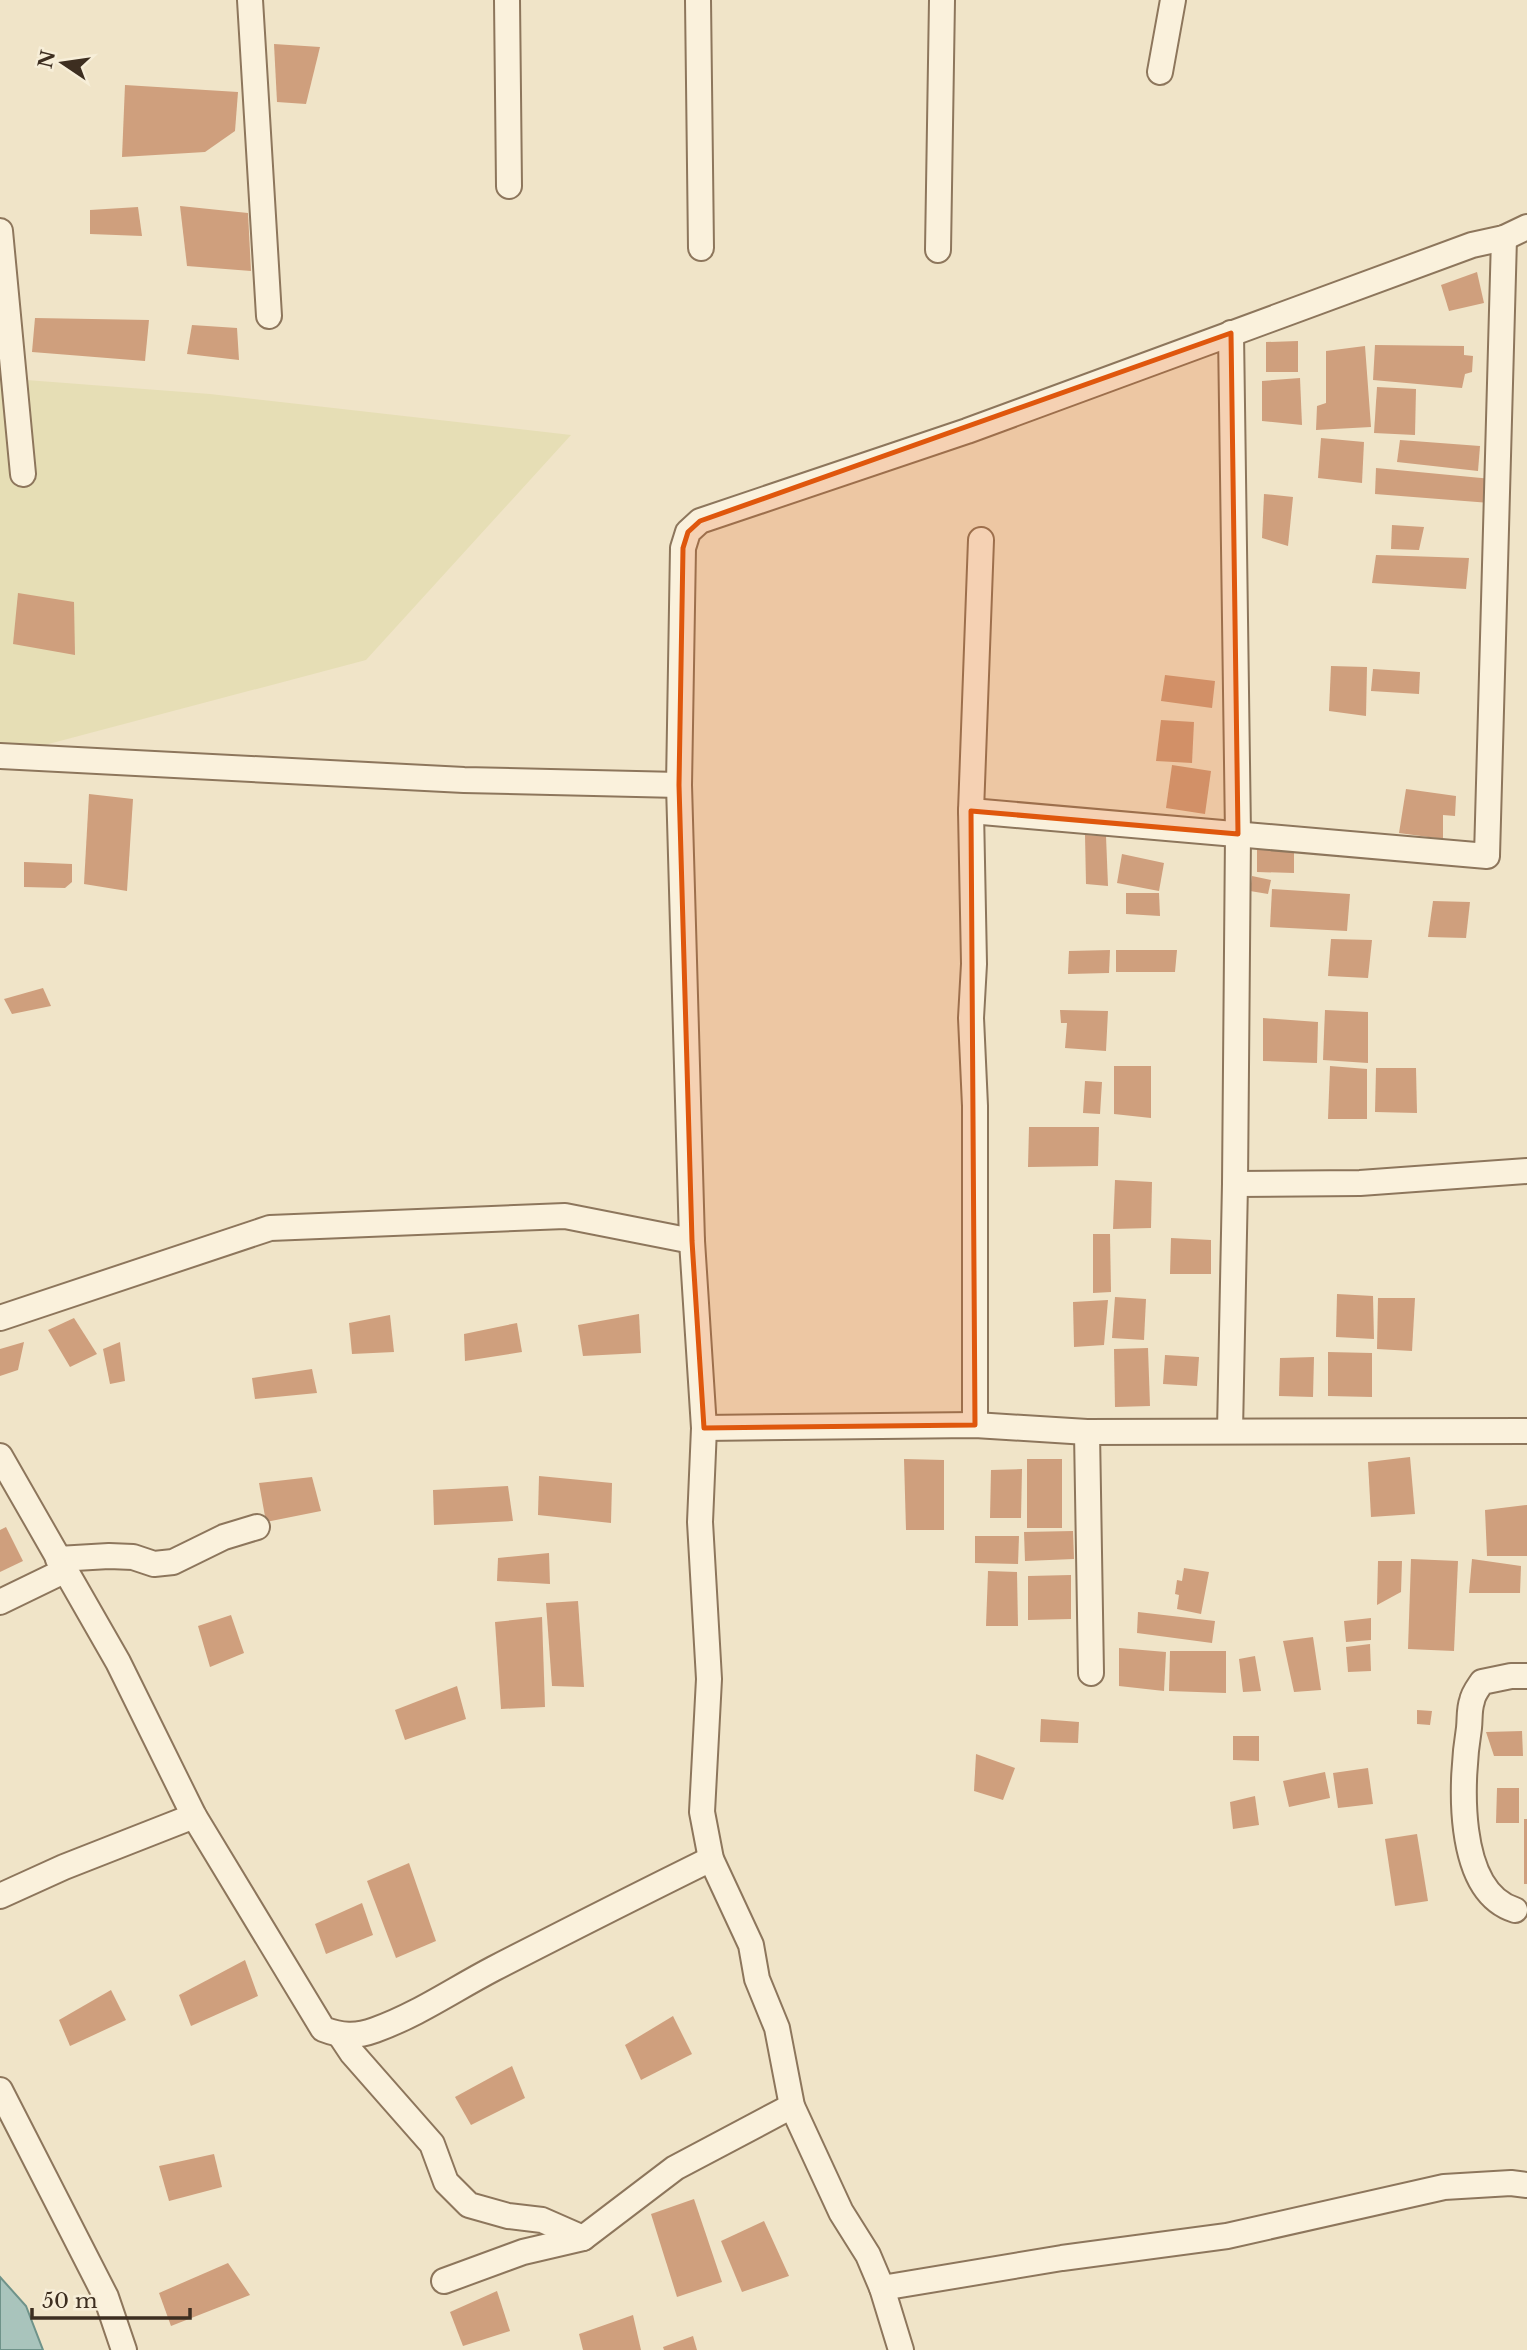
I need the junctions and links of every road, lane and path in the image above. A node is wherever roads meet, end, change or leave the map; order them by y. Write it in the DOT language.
graph roads {
  1 [pos="250,0"];
  2 [pos="507,0"];
  3 [pos="698,0"];
  4 [pos="942,0"];
  5 [pos="1173,0"];
  6 [pos="1160,72"];
  7 [pos="509,186"];
  8 [pos="1527,227"];
  9 [pos="0,231"];
  10 [pos="1504,238"];
  11 [pos="701,248"];
  12 [pos="938,250"];
  13 [pos="269,316"];
  14 [pos="1231,333"];
  15 [pos="23,474"];
  16 [pos="981,540"];
  17 [pos="0,756"];
  18 [pos="680,785"];
  19 [pos="971,811"];
  20 [pos="1238,834"];
  21 [pos="1527,1171"];
  22 [pos="1235,1184"];
  23 [pos="692,1241"];
  24 [pos="0,1318"];
  25 [pos="975,1425"];
  26 [pos="704,1428"];
  27 [pos="1230,1431"];
  28 [pos="1527,1431"];
  29 [pos="1087,1432"];
  30 [pos="0,1456"];
  31 [pos="257,1527"];
  32 [pos="62,1564"];
  33 [pos="0,1602"];
  34 [pos="1091,1673"];
  35 [pos="1527,1676"];
  36 [pos="194,1816"];
  37 [pos="711,1859"];
  38 [pos="0,1896"];
  39 [pos="1515,1910"];
  40 [pos="340,2035"];
  41 [pos="0,2090"];
  42 [pos="792,2106"];
  43 [pos="1527,2185"];
  44 [pos="583,2238"];
  45 [pos="444,2281"];
  46 [pos="883,2288"];
  47 [pos="124,2350"];
  48 [pos="901,2350"];
  1 -- 13 [label="street"];
  2 -- 7 [label="street"];
  3 -- 11 [label="street"];
  4 -- 12 [label="street"];
  5 -- 6 [label="street"];
  8 -- 10 [label="street"];
  9 -- 15 [label="street"];
  10 -- 14 [label="street"];
  10 -- 20 [label="street"];
  14 -- 18 [label="street"];
  14 -- 20 [label="street"];
  16 -- 19 [label="street"];
  17 -- 18 [label="street"];
  18 -- 23 [label="street"];
  19 -- 20 [label="street"];
  19 -- 25 [label="street"];
  20 -- 22 [label="street"];
  21 -- 22 [label="street"];
  22 -- 27 [label="street"];
  23 -- 24 [label="street"];
  23 -- 26 [label="street"];
  25 -- 26 [label="street"];
  25 -- 29 [label="street"];
  26 -- 37 [label="street"];
  27 -- 28 [label="street"];
  27 -- 29 [label="street"];
  29 -- 34 [label="street"];
  30 -- 32 [label="street"];
  31 -- 32 [label="street"];
  32 -- 33 [label="street"];
  32 -- 36 [label="street"];
  35 -- 39 [label="street"];
  36 -- 38 [label="street"];
  36 -- 40 [label="street"];
  37 -- 40 [label="street"];
  37 -- 42 [label="street"];
  40 -- 44 [label="street"];
  41 -- 47 [label="street"];
  42 -- 44 [label="street"];
  42 -- 46 [label="street"];
  43 -- 46 [label="street"];
  44 -- 45 [label="street"];
  46 -- 48 [label="street"];
}
